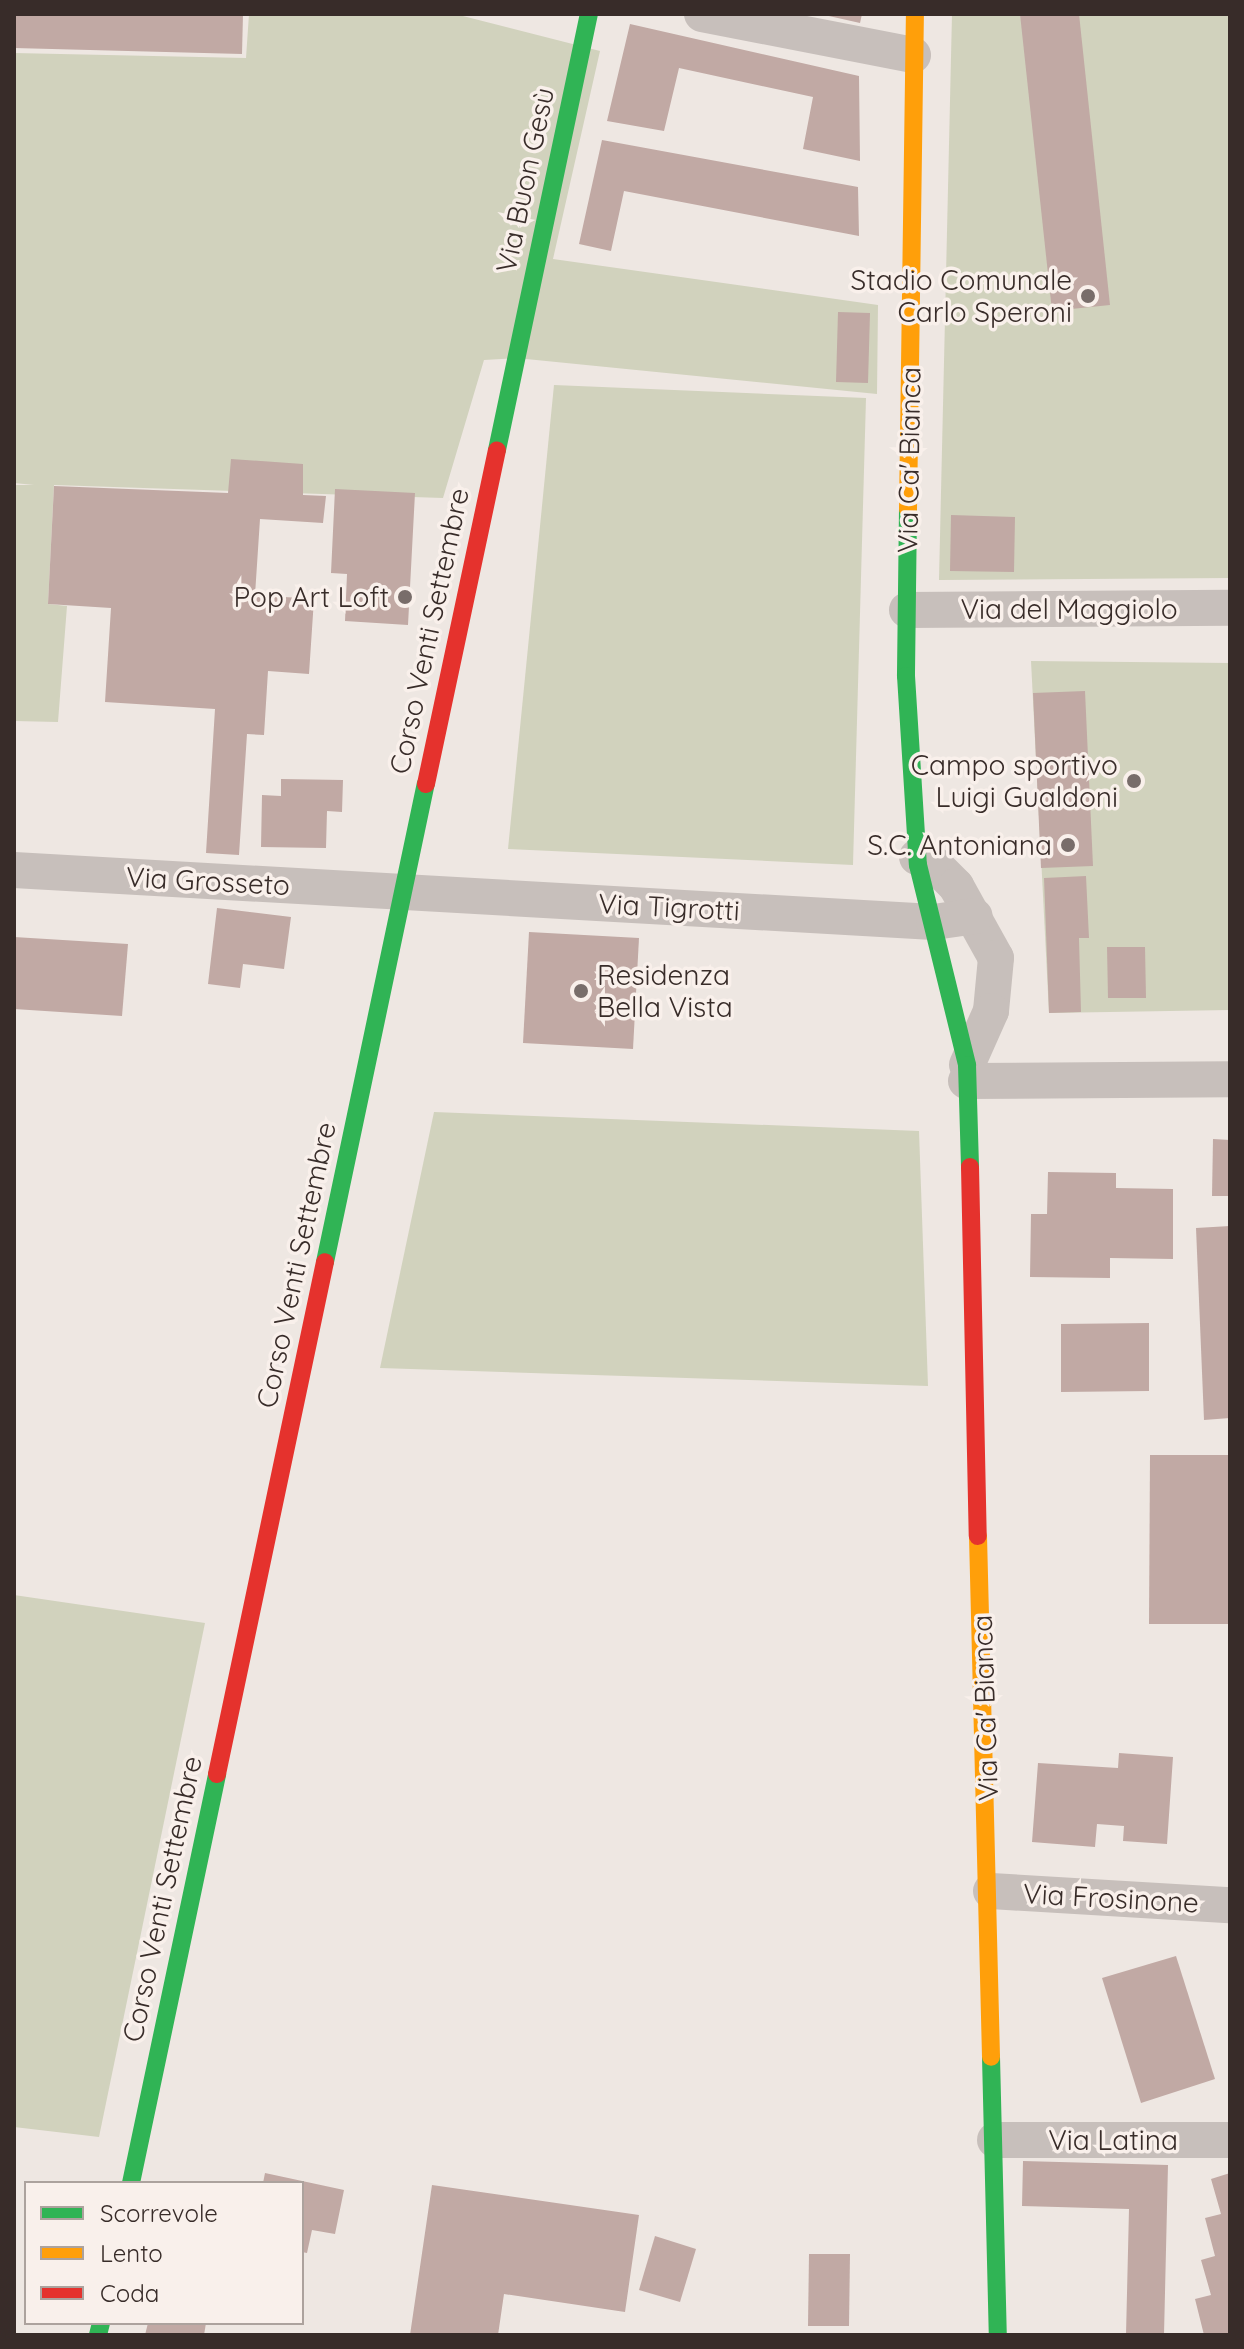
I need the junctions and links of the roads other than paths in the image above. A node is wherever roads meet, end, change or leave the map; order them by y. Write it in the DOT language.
graph roads {
  1 [pos="589,14"];
  2 [pos="702,14"];
  3 [pos="915,14"];
  4 [pos="913,55"];
  5 [pos="516,358"];
  6 [pos="1230,608"];
  7 [pos="907,610"];
  8 [pos="917,857"];
  9 [pos="14,870"];
  10 [pos="403,892"];
  11 [pos="975,916"];
  12 [pos="934,922"];
  13 [pos="967,1073"];
  14 [pos="1230,1079"];
  15 [pos="991,1891"];
  16 [pos="1230,1905"];
  17 [pos="995,2140"];
  18 [pos="1230,2140"];
  19 [pos="131,2181"];
  20 [pos="998,2335"];
  1 -- 5 [label="street, Via Buon Gesù"];
  2 -- 4 [label="street"];
  3 -- 4 [label="street, Via Ca' Bianca"];
  4 -- 7 [label="street, Via Ca' Bianca"];
  5 -- 10 [label="street, Corso Venti Settembre"];
  6 -- 7 [label="street, Via del Maggiolo"];
  7 -- 8 [label="street, Via Ca' Bianca"];
  8 -- 11 [label="street, Via Ca' Bianca"];
  8 -- 12 [label="street, Via Ca' Bianca"];
  9 -- 10 [label="street, Via Grosseto"];
  10 -- 12 [label="street, Via Tigrotti"];
  10 -- 19 [label="street, Corso Venti Settembre"];
  11 -- 12 [label="street"];
  11 -- 13 [label="street, Via Ca' Bianca"];
  12 -- 13 [label="street, Via Ca' Bianca"];
  13 -- 14 [label="street"];
  13 -- 15 [label="street, Via Ca' Bianca"];
  15 -- 16 [label="street, Via Frosinone"];
  15 -- 17 [label="street, Via Ca' Bianca"];
  17 -- 18 [label="street, Via Latina"];
  17 -- 20 [label="street, Via Ca' Bianca"];
}
